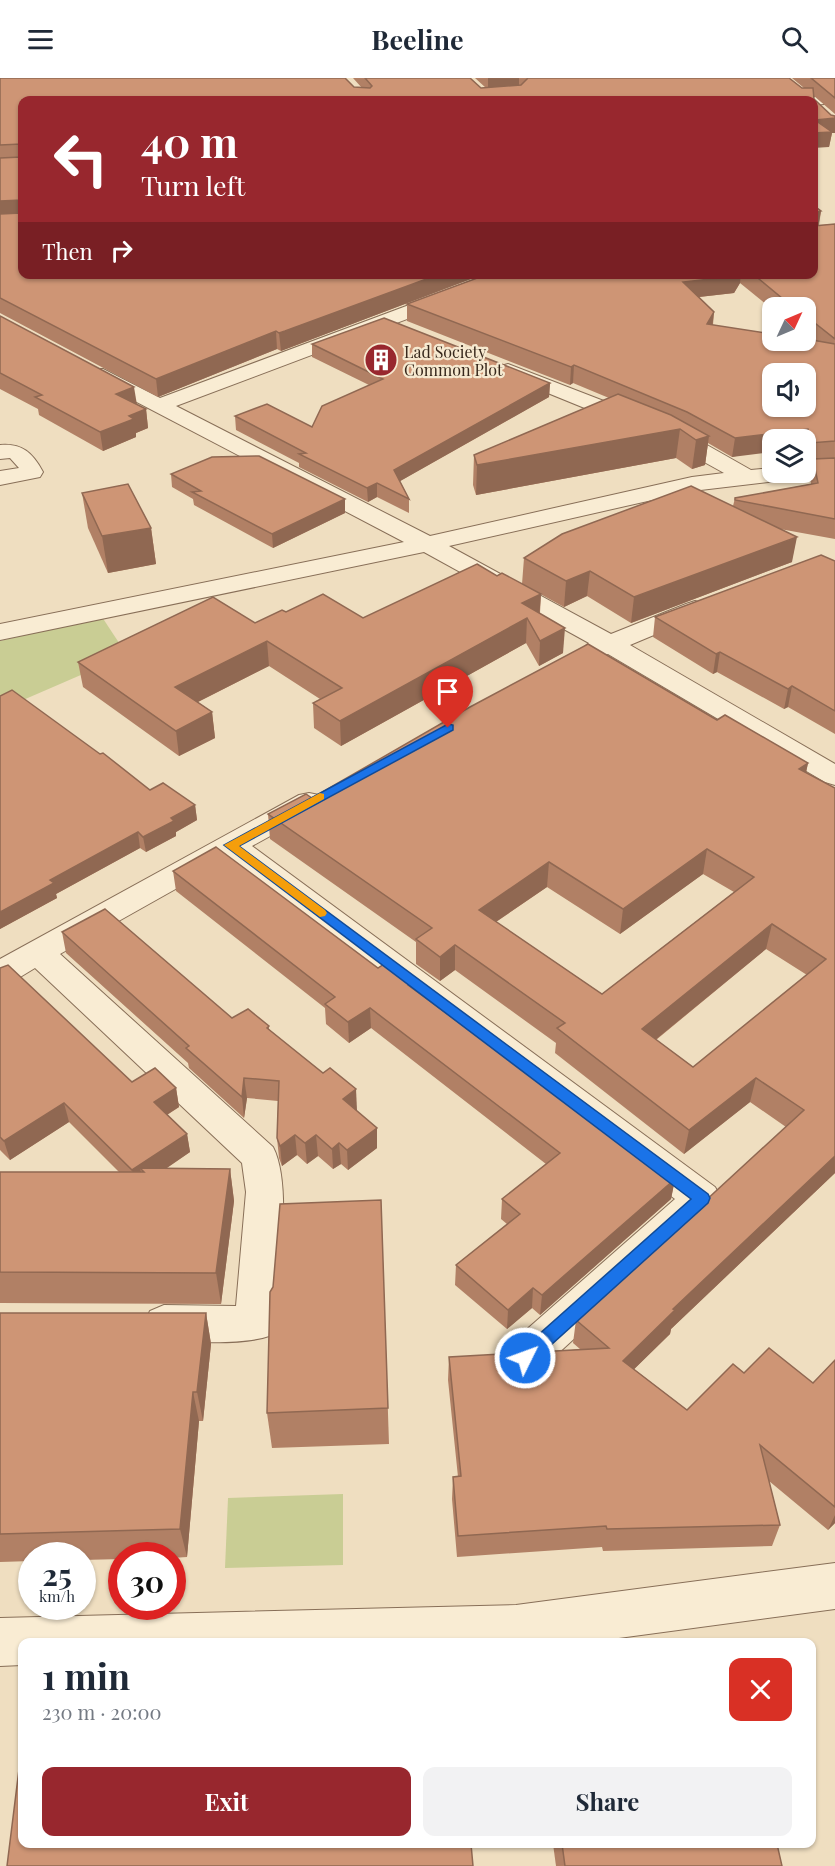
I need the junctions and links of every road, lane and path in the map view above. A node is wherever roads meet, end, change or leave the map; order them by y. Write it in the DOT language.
graph roads {
  1 [pos="835,99"];
  2 [pos="818,100"];
  3 [pos="818,109"];
  4 [pos="828,118"];
  5 [pos="497,279"];
  6 [pos="386,322"];
  7 [pos="408,330"];
  8 [pos="74,361"];
  9 [pos="494,364"];
  10 [pos="158,406"];
  11 [pos="0,452"];
  12 [pos="762,476"];
  13 [pos="0,478"];
  14 [pos="748,478"];
  15 [pos="428,544"];
  16 [pos="722,599"];
  17 [pos="0,632"];
  18 [pos="608,644"];
  19 [pos="566,665"];
  20 [pos="835,776"];
  21 [pos="330,791"];
  22 [pos="230,845"];
  23 [pos="38,952"];
  24 [pos="0,974"];
  25 [pos="127,1323"];
  26 [pos="525,1358"];
  27 [pos="835,1586"];
  28 [pos="159,1638"];
  29 [pos="0,1642"];
  30 [pos="18,1642"];
  1 -- 2 [label="street"];
  3 -- 4 [label="street"];
  5 -- 6 [label="street"];
  6 -- 7 [label="street"];
  6 -- 10 [label="street"];
  8 -- 10 [label="street"];
  9 -- 14 [label="street"];
  10 -- 15 [label="street"];
  11 -- 13 [label="street"];
  12 -- 14 [label="street"];
  14 -- 15 [label="street"];
  15 -- 17 [label="street"];
  15 -- 18 [label="street"];
  16 -- 18 [label="street"];
  18 -- 19 [label="street"];
  18 -- 20 [label="street"];
  21 -- 22 [label="street"];
  22 -- 23 [label="street"];
  22 -- 26 [label="street"];
  23 -- 24 [label="street"];
  23 -- 25 [label="street"];
  27 -- 28 [label="street"];
  29 -- 30 [label="street"];
}
